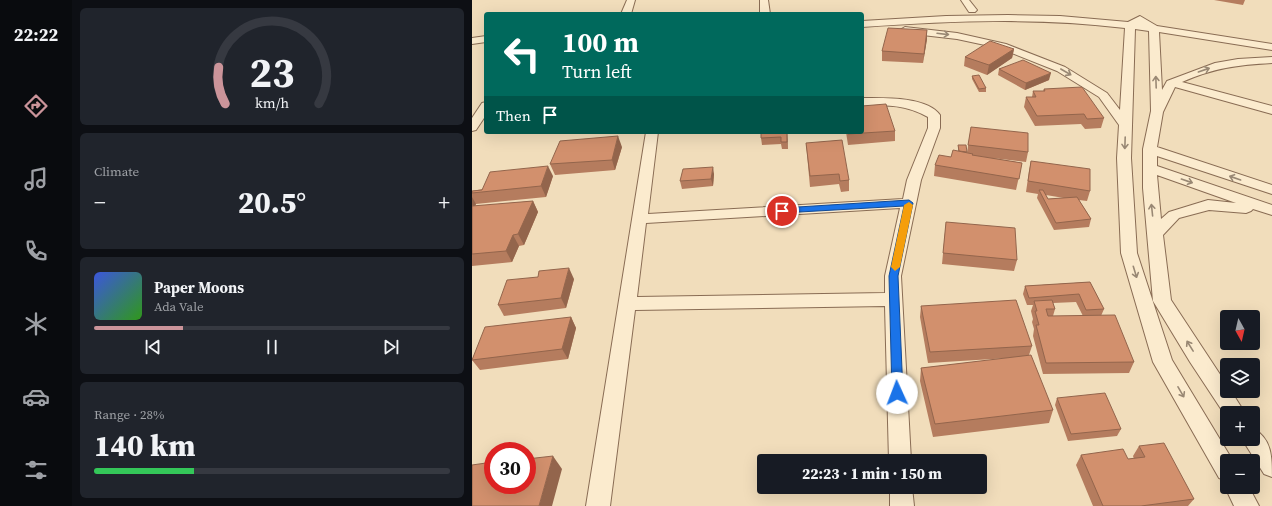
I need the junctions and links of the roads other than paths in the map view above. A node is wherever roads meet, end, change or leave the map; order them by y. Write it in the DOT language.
graph roads {
  1 [pos="631,0"];
  2 [pos="764,0"];
  3 [pos="966,0"];
  4 [pos="972,10"];
  5 [pos="627,12"];
  6 [pos="764,12"];
  7 [pos="864,17"];
  8 [pos="1135,22"];
  9 [pos="864,25"];
  10 [pos="864,25"];
  11 [pos="1154,28"];
  12 [pos="472,40"];
  13 [pos="1272,40"];
  14 [pos="480,46"];
  15 [pos="1272,47"];
  16 [pos="1272,60"];
  17 [pos="1171,83"];
  18 [pos="864,102"];
  19 [pos="484,110"];
  20 [pos="1272,110"];
  21 [pos="1157,111"];
  22 [pos="478,121"];
  23 [pos="1125,124"];
  24 [pos="652,134"];
  25 [pos="1150,149"];
  26 [pos="1150,168"];
  27 [pos="1272,190"];
  28 [pos="909,203"];
  29 [pos="1272,211"];
  30 [pos="639,220"];
  31 [pos="1155,234"];
  32 [pos="894,299"];
  33 [pos="627,304"];
  34 [pos="1230,406"];
  35 [pos="1258,446"];
  36 [pos="900,454"];
  37 [pos="1220,459"];
  38 [pos="1272,467"];
  39 [pos="901,494"];
  40 [pos="1240,494"];
  41 [pos="598,506"];
  42 [pos="902,506"];
  43 [pos="1247,506"];
  1 -- 5 [label="street"];
  2 -- 6 [label="street"];
  3 -- 4 [label="street"];
  4 -- 7 [label="street"];
  4 -- 8 [label="street"];
  8 -- 9 [label="street"];
  8 -- 11 [label="street"];
  8 -- 13 [label="street"];
  8 -- 23 [label="street"];
  10 -- 23 [label="street, one-way"];
  11 -- 15 [label="street"];
  21 -- 11 [label="street, one-way"];
  12 -- 14 [label="street"];
  17 -- 16 [label="street, one-way"];
  17 -- 20 [label="street"];
  17 -- 21 [label="street"];
  18 -- 28 [label="street"];
  19 -- 22 [label="street"];
  21 -- 25 [label="street"];
  23 -- 37 [label="street, one-way"];
  24 -- 30 [label="street"];
  25 -- 26 [label="street"];
  27 -- 25 [label="street, one-way"];
  26 -- 29 [label="street, one-way"];
  31 -- 26 [label="street, one-way"];
  28 -- 30 [label="street"];
  28 -- 32 [label="street"];
  29 -- 31 [label="street"];
  30 -- 33 [label="street"];
  34 -- 31 [label="street, one-way"];
  32 -- 33 [label="street"];
  32 -- 36 [label="street"];
  33 -- 41 [label="street"];
  35 -- 38 [label="street"];
  39 -- 42 [label="street"];
  40 -- 43 [label="street"];
}
